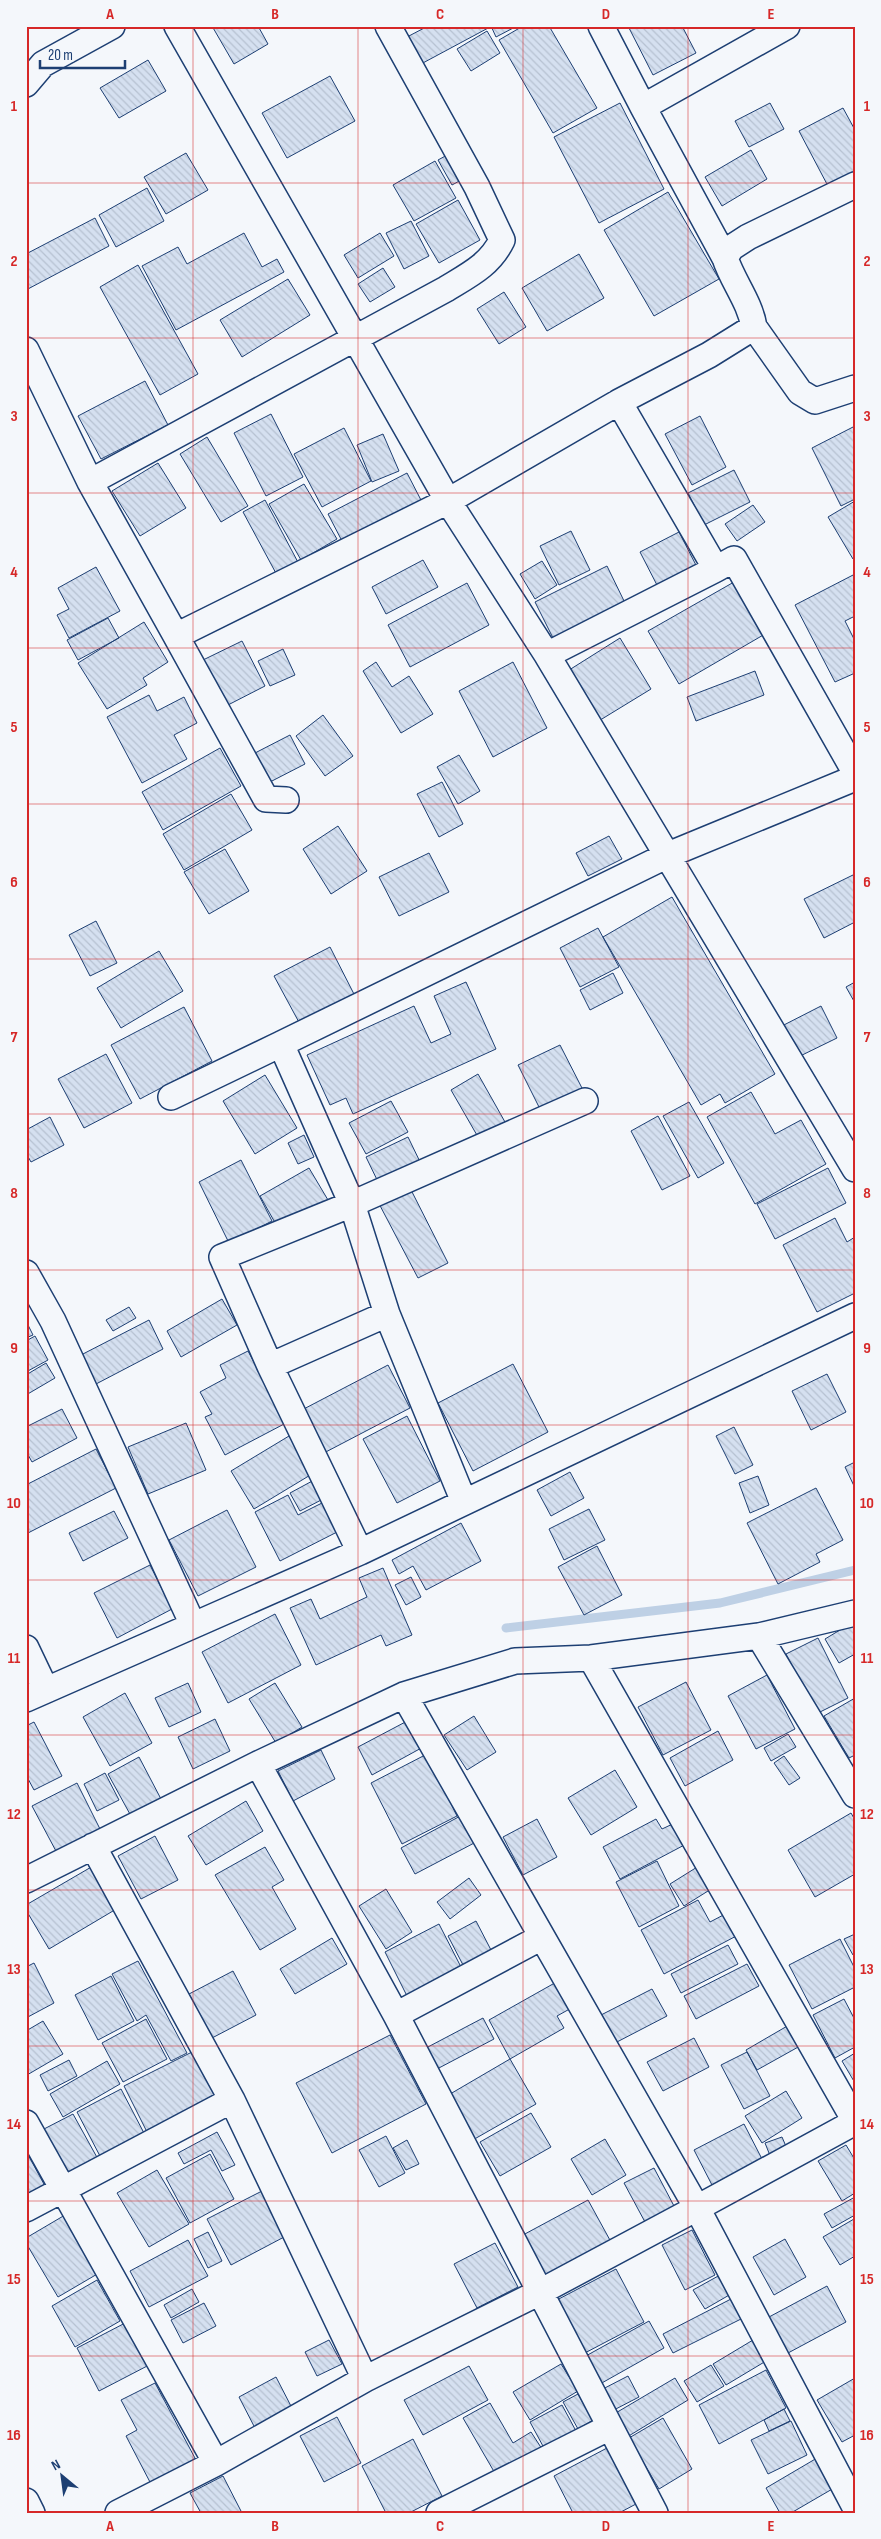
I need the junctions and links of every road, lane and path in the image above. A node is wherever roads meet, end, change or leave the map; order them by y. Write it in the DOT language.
graph roads {
  1 [pos="112,26"];
  2 [pos="177,26"];
  3 [pos="388,26"];
  4 [pos="601,26"];
  5 [pos="787,26"];
  6 [pos="26,84"];
  7 [pos="643,107"];
  8 [pos="855,185"];
  9 [pos="725,258"];
  10 [pos="754,328"];
  11 [pos="356,337"];
  12 [pos="26,350"];
  13 [pos="855,388"];
  14 [pos="619,402"];
  15 [pos="90,482"];
  16 [pos="448,501"];
  17 [pos="716,569"];
  18 [pos="176,636"];
  19 [pos="547,656"];
  20 [pos="855,772"];
  21 [pos="855,778"];
  22 [pos="286,800"];
  23 [pos="668,855"];
  24 [pos="280,1044"];
  25 [pos="171,1097"];
  26 [pos="585,1101"];
  27 [pos="855,1169"];
  28 [pos="352,1204"];
  29 [pos="26,1273"];
  30 [pos="387,1314"];
  31 [pos="855,1316"];
  32 [pos="270,1366"];
  33 [pos="464,1502"];
  34 [pos="360,1552"];
  35 [pos="855,1613"];
  36 [pos="193,1625"];
  37 [pos="759,1636"];
  38 [pos="26,1648"];
  39 [pos="591,1658"];
  40 [pos="36,1694"];
  41 [pos="404,1695"];
  42 [pos="258,1764"];
  43 [pos="855,1794"];
  44 [pos="93,1846"];
  45 [pos="26,1880"];
  46 [pos="542,1937"];
  47 [pos="396,2015"];
  48 [pos="232,2100"];
  49 [pos="855,2121"];
  50 [pos="26,2123"];
  51 [pos="64,2190"];
  52 [pos="697,2208"];
  53 [pos="26,2209"];
  54 [pos="540,2292"];
  55 [pos="365,2379"];
  56 [pos="610,2427"];
  57 [pos="216,2463"];
  58 [pos="26,2502"];
  59 [pos="855,2507"];
  60 [pos="32,2513"];
  61 [pos="118,2513"];
  62 [pos="439,2513"];
  63 [pos="655,2513"];
  1 -- 6 [label="street"];
  2 -- 11 [label="street"];
  3 -- 11 [label="street"];
  4 -- 7 [label="street"];
  5 -- 7 [label="street"];
  7 -- 9 [label="street"];
  8 -- 9 [label="street"];
  9 -- 10 [label="street"];
  10 -- 13 [label="street"];
  10 -- 14 [label="street"];
  11 -- 15 [label="street"];
  11 -- 16 [label="street"];
  12 -- 15 [label="street"];
  14 -- 16 [label="street"];
  14 -- 17 [label="street"];
  15 -- 18 [label="street"];
  16 -- 18 [label="street"];
  16 -- 19 [label="street"];
  17 -- 19 [label="street"];
  17 -- 20 [label="street"];
  18 -- 22 [label="street"];
  19 -- 23 [label="street"];
  21 -- 23 [label="street"];
  23 -- 24 [label="street"];
  23 -- 27 [label="street"];
  24 -- 25 [label="street"];
  24 -- 28 [label="street"];
  26 -- 28 [label="street"];
  28 -- 30 [label="street"];
  28 -- 32 [label="street"];
  29 -- 36 [label="street"];
  30 -- 32 [label="street"];
  30 -- 33 [label="street"];
  31 -- 33 [label="street"];
  32 -- 34 [label="street"];
  33 -- 34 [label="street"];
  34 -- 36 [label="street"];
  35 -- 37 [label="street"];
  36 -- 40 [label="street"];
  37 -- 39 [label="street"];
  37 -- 43 [label="street"];
  38 -- 40 [label="street"];
  39 -- 41 [label="street"];
  39 -- 49 [label="street"];
  41 -- 42 [label="street"];
  41 -- 46 [label="street"];
  42 -- 44 [label="street"];
  42 -- 47 [label="street"];
  44 -- 45 [label="street"];
  44 -- 48 [label="street"];
  46 -- 47 [label="street"];
  46 -- 52 [label="street"];
  47 -- 54 [label="street"];
  48 -- 51 [label="street"];
  48 -- 55 [label="street"];
  49 -- 52 [label="street"];
  50 -- 51 [label="street"];
  51 -- 53 [label="street"];
  51 -- 57 [label="street"];
  52 -- 54 [label="street"];
  52 -- 59 [label="street"];
  54 -- 55 [label="street"];
  54 -- 56 [label="street"];
  55 -- 57 [label="street"];
  56 -- 62 [label="street"];
  56 -- 63 [label="street"];
  57 -- 61 [label="street"];
  58 -- 60 [label="street"];
}
